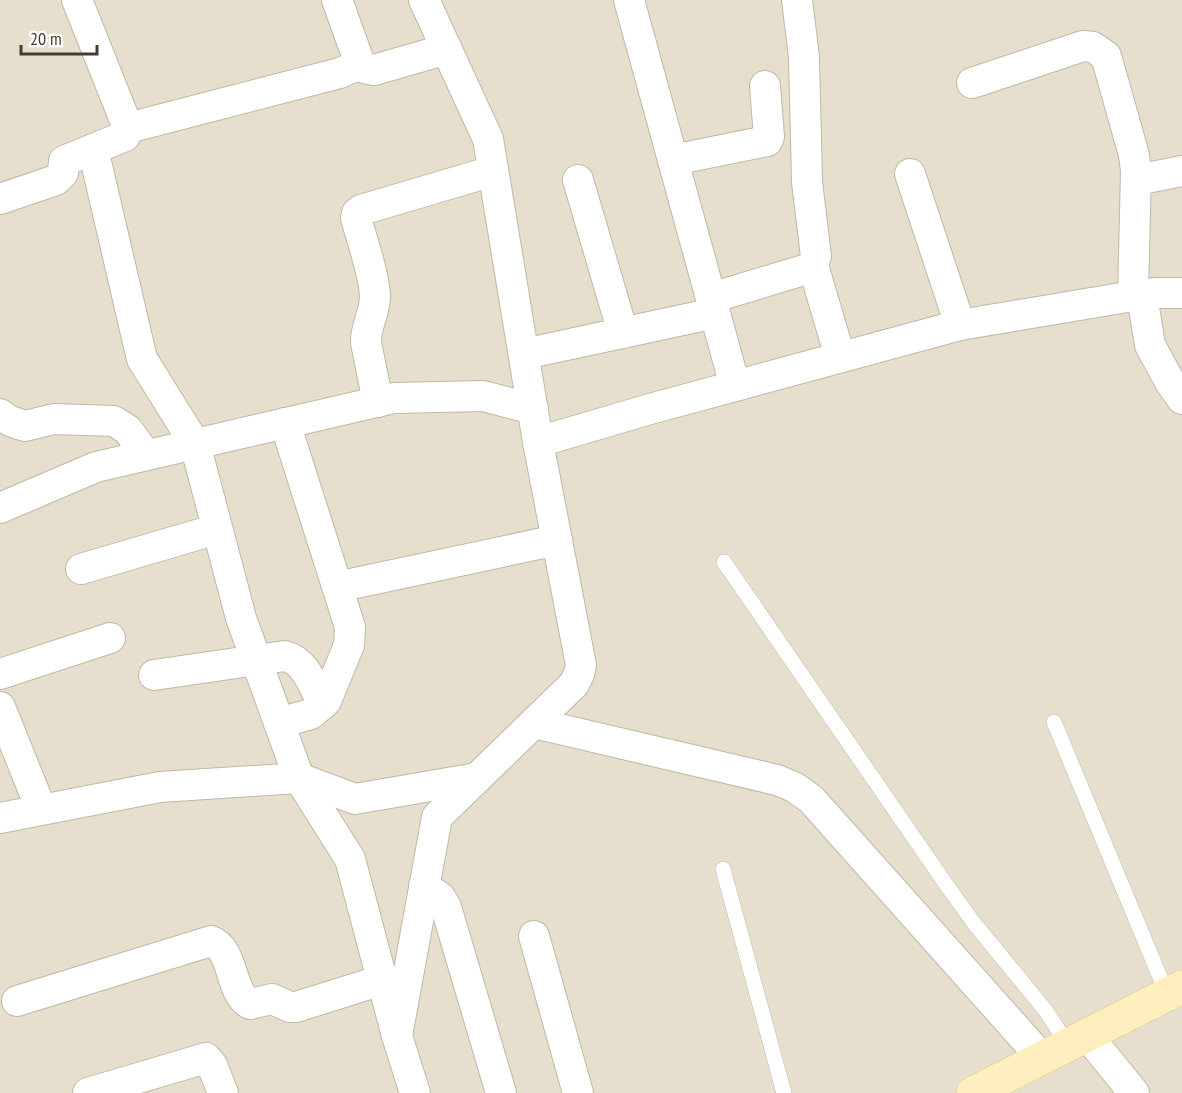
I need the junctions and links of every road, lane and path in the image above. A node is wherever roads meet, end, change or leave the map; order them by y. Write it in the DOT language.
graph roads {
  1 [pos="77,0"];
  2 [pos="337,0"];
  3 [pos="424,0"];
  4 [pos="629,0"];
  5 [pos="797,0"];
  6 [pos="447,49"];
  7 [pos="360,64"];
  8 [pos="972,83"];
  9 [pos="765,86"];
  10 [pos="128,128"];
  11 [pos="93,149"];
  12 [pos="673,160"];
  13 [pos="493,171"];
  14 [pos="1182,171"];
  15 [pos="910,174"];
  16 [pos="578,180"];
  17 [pos="1137,180"];
  18 [pos="0,200"];
  19 [pos="813,265"];
  20 [pos="1182,293"];
  21 [pos="1137,296"];
  22 [pos="713,306"];
  23 [pos="960,325"];
  24 [pos="623,333"];
  25 [pos="524,354"];
  26 [pos="840,357"];
  27 [pos="735,386"];
  28 [pos="1182,399"];
  29 [pos="378,402"];
  30 [pos="533,409"];
  31 [pos="0,414"];
  32 [pos="285,423"];
  33 [pos="538,442"];
  34 [pos="195,444"];
  35 [pos="146,455"];
  36 [pos="0,508"];
  37 [pos="217,529"];
  38 [pos="557,540"];
  39 [pos="724,562"];
  40 [pos="81,569"];
  41 [pos="337,587"];
  42 [pos="110,638"];
  43 [pos="257,660"];
  44 [pos="0,674"];
  45 [pos="154,675"];
  46 [pos="323,704"];
  47 [pos="0,707"];
  48 [pos="1054,722"];
  49 [pos="279,723"];
  50 [pos="534,723"];
  51 [pos="299,778"];
  52 [pos="477,778"];
  53 [pos="41,809"];
  54 [pos="0,818"];
  55 [pos="723,869"];
  56 [pos="424,886"];
  57 [pos="534,936"];
  58 [pos="382,980"];
  59 [pos="1175,991"];
  60 [pos="17,1001"];
  61 [pos="397,1036"];
  62 [pos="1065,1046"];
  63 [pos="88,1093"];
  64 [pos="223,1093"];
  65 [pos="415,1093"];
  66 [pos="501,1093"];
  67 [pos="578,1093"];
  68 [pos="784,1093"];
  69 [pos="973,1093"];
  70 [pos="1134,1093"];
  1 -- 10 [label="street"];
  2 -- 7 [label="street"];
  3 -- 6 [label="street"];
  4 -- 12 [label="street"];
  5 -- 19 [label="street"];
  6 -- 7 [label="street"];
  6 -- 13 [label="street"];
  7 -- 10 [label="street"];
  8 -- 17 [label="street"];
  9 -- 12 [label="street"];
  10 -- 11 [label="street"];
  11 -- 18 [label="street"];
  11 -- 34 [label="street"];
  12 -- 22 [label="street"];
  13 -- 25 [label="street"];
  13 -- 29 [label="street"];
  14 -- 17 [label="street"];
  15 -- 23 [label="street"];
  16 -- 24 [label="street"];
  17 -- 21 [label="street"];
  19 -- 22 [label="street"];
  19 -- 26 [label="street"];
  20 -- 21 [label="street"];
  21 -- 23 [label="street"];
  21 -- 28 [label="street"];
  22 -- 24 [label="street"];
  22 -- 27 [label="street"];
  23 -- 26 [label="street"];
  24 -- 25 [label="street"];
  25 -- 30 [label="street"];
  26 -- 27 [label="street"];
  27 -- 33 [label="street"];
  29 -- 30 [label="street"];
  29 -- 32 [label="street"];
  30 -- 33 [label="street"];
  31 -- 35 [label="street"];
  32 -- 34 [label="street"];
  32 -- 41 [label="street"];
  33 -- 38 [label="street"];
  34 -- 35 [label="street"];
  34 -- 37 [label="street"];
  35 -- 36 [label="street"];
  37 -- 40 [label="street"];
  37 -- 43 [label="street"];
  38 -- 41 [label="street"];
  38 -- 50 [label="street"];
  39 -- 62 [label="lane"];
  41 -- 46 [label="street"];
  42 -- 44 [label="street"];
  43 -- 45 [label="street"];
  43 -- 46 [label="street"];
  43 -- 49 [label="street"];
  46 -- 49 [label="street"];
  47 -- 53 [label="street"];
  48 -- 59 [label="lane"];
  49 -- 51 [label="street"];
  50 -- 52 [label="street"];
  50 -- 62 [label="street"];
  51 -- 52 [label="street"];
  51 -- 53 [label="street"];
  51 -- 58 [label="street"];
  52 -- 56 [label="street"];
  53 -- 54 [label="street"];
  55 -- 68 [label="lane"];
  56 -- 61 [label="street"];
  56 -- 66 [label="street"];
  57 -- 67 [label="street"];
  58 -- 60 [label="street"];
  58 -- 61 [label="street"];
  59 -- 62 [label="main road"];
  61 -- 65 [label="street"];
  62 -- 69 [label="main road"];
  62 -- 70 [label="street"];
  63 -- 64 [label="street"];
}
